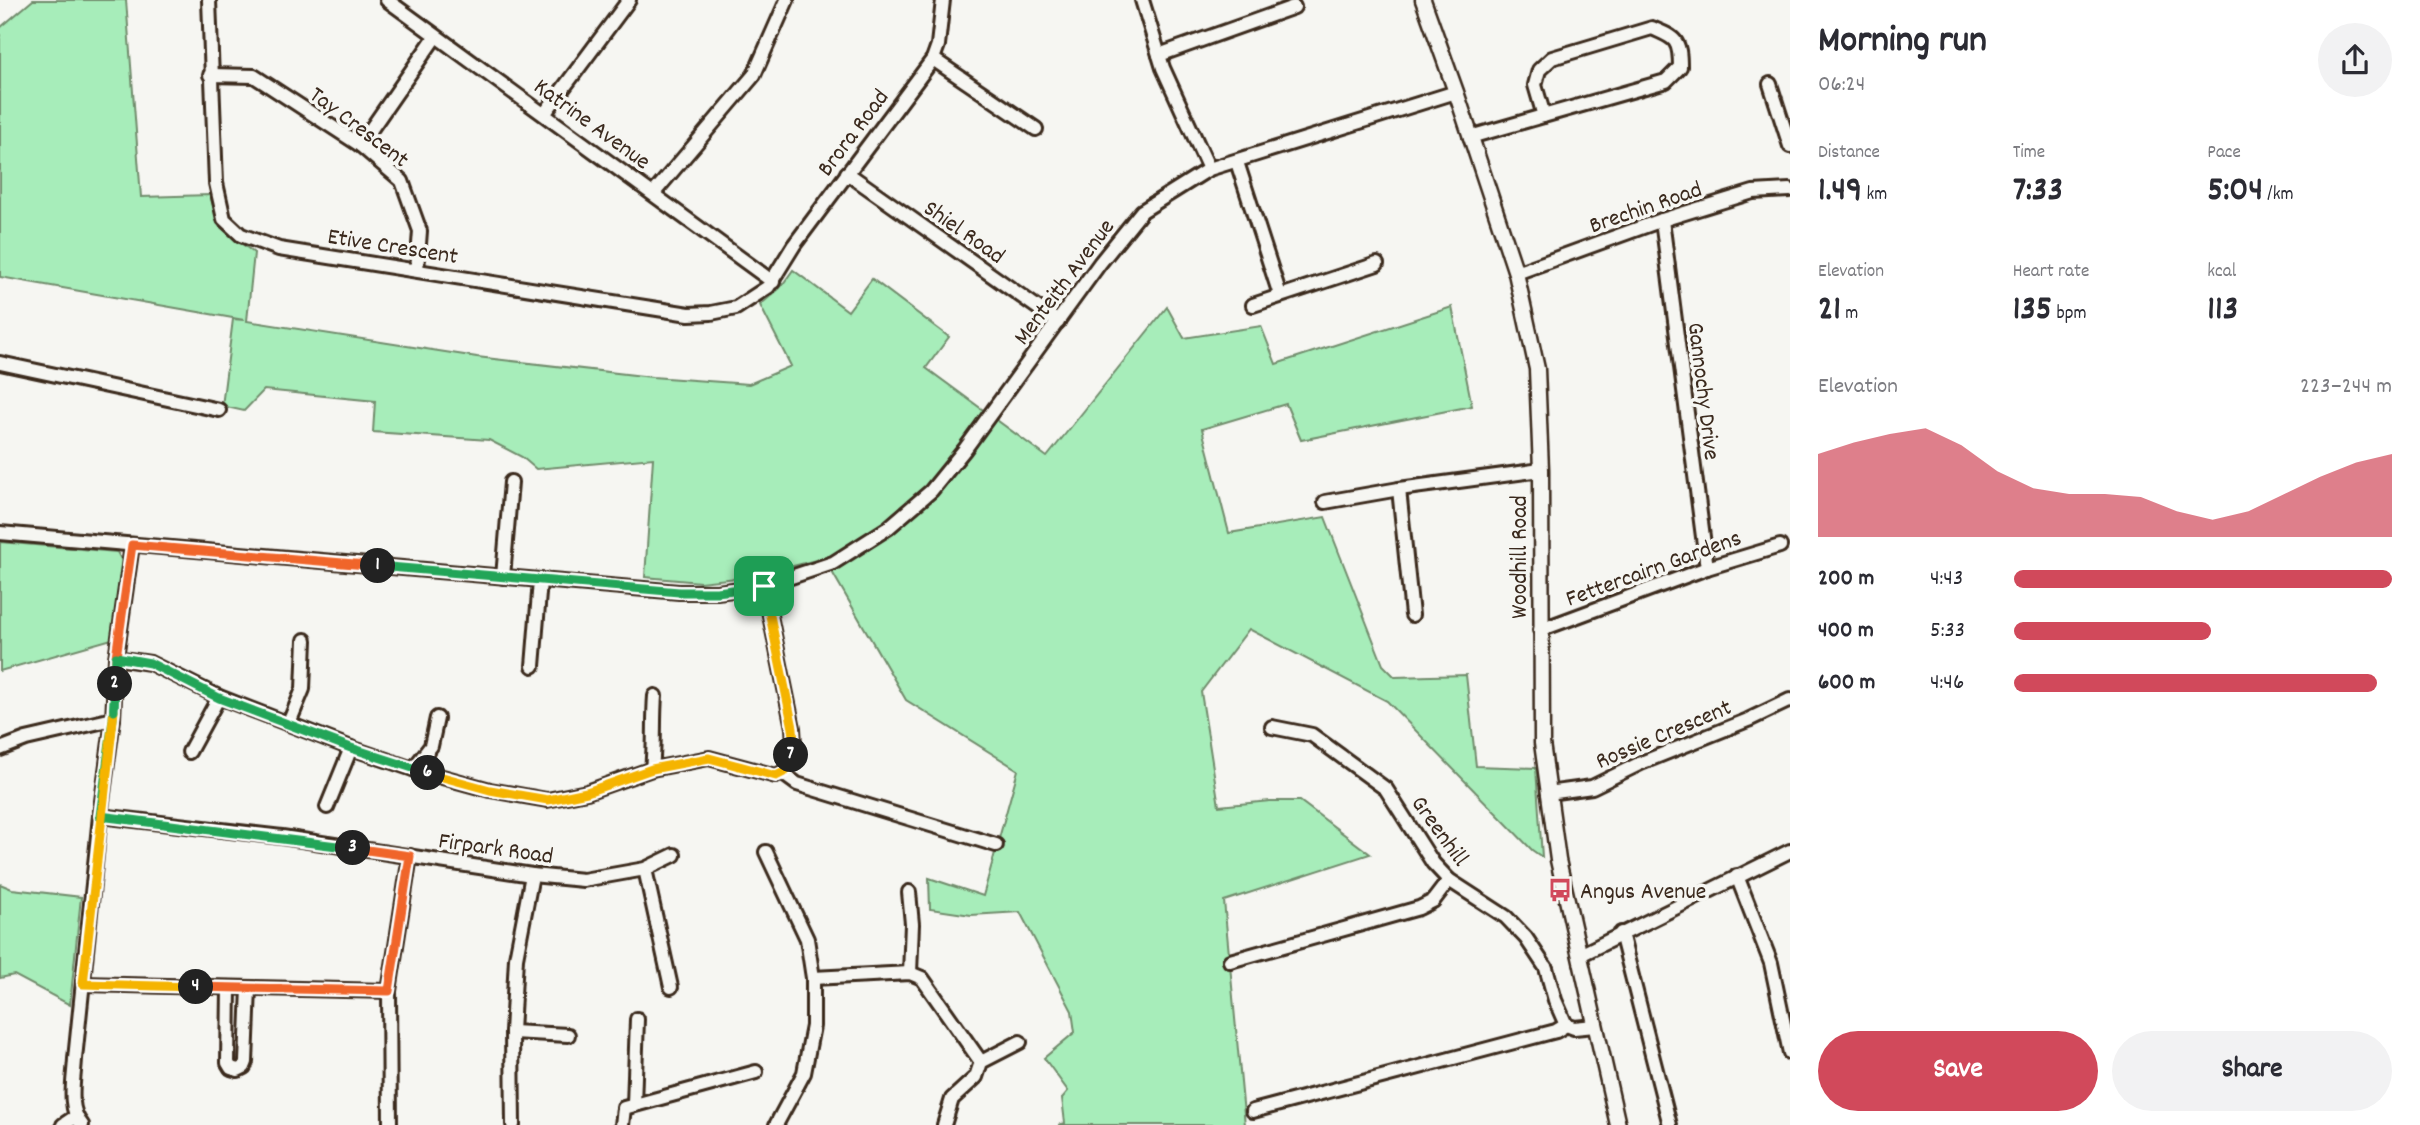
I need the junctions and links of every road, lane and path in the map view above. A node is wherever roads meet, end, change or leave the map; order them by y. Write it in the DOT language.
graph roads {
  1 [pos="209,0"];
  2 [pos="387,0"];
  3 [pos="787,0"];
  4 [pos="943,0"];
  5 [pos="1142,0"];
  6 [pos="1423,0"];
  7 [pos="626,1"];
  8 [pos="1294,7"];
  9 [pos="435,37"];
  10 [pos="1159,55"];
  11 [pos="933,59"];
  12 [pos="210,75"];
  13 [pos="1770,84"];
  14 [pos="1456,92"];
  15 [pos="545,113"];
  16 [pos="1544,116"];
  17 [pos="1036,129"];
  18 [pos="1470,137"];
  19 [pos="360,145"];
  20 [pos="1790,146"];
  21 [pos="1237,162"];
  22 [pos="1209,169"];
  23 [pos="847,173"];
  24 [pos="1790,190"];
  25 [pos="653,194"];
  26 [pos="1662,220"];
  27 [pos="1377,264"];
  28 [pos="417,270"];
  29 [pos="1516,273"];
  30 [pos="773,282"];
  31 [pos="1280,295"];
  32 [pos="1253,305"];
  33 [pos="1058,322"];
  34 [pos="0,363"];
  35 [pos="219,410"];
  36 [pos="1541,470"];
  37 [pos="512,482"];
  38 [pos="1399,489"];
  39 [pos="1325,502"];
  40 [pos="0,533"];
  41 [pos="132,545"];
  42 [pos="1780,546"];
  43 [pos="1707,568"];
  44 [pos="503,577"];
  45 [pos="540,581"];
  46 [pos="764,586"];
  47 [pos="1412,615"];
  48 [pos="1541,630"];
  49 [pos="306,640"];
  50 [pos="116,657"];
  51 [pos="533,666"];
  52 [pos="655,696"];
  53 [pos="219,698"];
  54 [pos="1790,700"];
  55 [pos="437,718"];
  56 [pos="113,719"];
  57 [pos="289,723"];
  58 [pos="1272,727"];
  59 [pos="351,748"];
  60 [pos="0,749"];
  61 [pos="189,752"];
  62 [pos="786,768"];
  63 [pos="413,769"];
  64 [pos="652,769"];
  65 [pos="1548,793"];
  66 [pos="327,807"];
  67 [pos="100,816"];
  68 [pos="996,845"];
  69 [pos="1790,851"];
  70 [pos="766,852"];
  71 [pos="674,855"];
  72 [pos="410,856"];
  73 [pos="645,869"];
  74 [pos="532,875"];
  75 [pos="1737,876"];
  76 [pos="1449,880"];
  77 [pos="909,892"];
  78 [pos="1621,933"];
  79 [pos="1580,955"];
  80 [pos="1230,961"];
  81 [pos="910,973"];
  82 [pos="813,978"];
  83 [pos="83,984"];
  84 [pos="671,987"];
  85 [pos="229,988"];
  86 [pos="249,988"];
  87 [pos="389,991"];
  88 [pos="638,1019"];
  89 [pos="1566,1026"];
  90 [pos="1595,1026"];
  91 [pos="512,1032"];
  92 [pos="568,1035"];
  93 [pos="1020,1042"];
  94 [pos="1790,1053"];
  95 [pos="981,1062"];
  96 [pos="755,1072"];
  97 [pos="634,1105"];
  98 [pos="1253,1111"];
  99 [pos="79,1121"];
  100 [pos="63,1125"];
  101 [pos="390,1125"];
  102 [pos="513,1125"];
  103 [pos="622,1125"];
  104 [pos="776,1125"];
  105 [pos="944,1125"];
  106 [pos="1618,1125"];
  107 [pos="1670,1125"];
  1 -- 12 [label="street, Etive Crescent"];
  2 -- 9 [label="street, Katrine Avenue"];
  3 -- 25 [label="street"];
  4 -- 11 [label="street, Brora Road"];
  5 -- 10 [label="street"];
  6 -- 14 [label="street, Woodhill Road"];
  7 -- 15 [label="street"];
  8 -- 10 [label="street"];
  9 -- 15 [label="street, Katrine Avenue"];
  9 -- 19 [label="street"];
  10 -- 22 [label="street"];
  11 -- 17 [label="street"];
  11 -- 23 [label="street, Brora Road"];
  12 -- 19 [label="street, Tay Crescent"];
  12 -- 28 [label="street, Etive Crescent"];
  13 -- 20 [label="street"];
  14 -- 18 [label="street, Woodhill Road"];
  14 -- 21 [label="street, Menteith Avenue"];
  15 -- 25 [label="street, Katrine Avenue"];
  16 -- 16 [label="street"];
  16 -- 18 [label="street"];
  18 -- 29 [label="street, Woodhill Road"];
  19 -- 28 [label="street, Tay Crescent"];
  21 -- 22 [label="street, Menteith Avenue"];
  21 -- 31 [label="street"];
  22 -- 33 [label="street, Menteith Avenue"];
  23 -- 30 [label="street, Brora Road"];
  23 -- 33 [label="street, Shiel Road"];
  24 -- 26 [label="street, Brechin Road"];
  25 -- 30 [label="street, Katrine Avenue"];
  26 -- 29 [label="street, Brechin Road"];
  26 -- 43 [label="street, Gannochy Drive"];
  27 -- 31 [label="street"];
  28 -- 30 [label="street, Etive Crescent"];
  29 -- 36 [label="street, Woodhill Road"];
  31 -- 32 [label="street"];
  33 -- 46 [label="street, Menteith Avenue"];
  34 -- 35 [label="street"];
  36 -- 38 [label="street"];
  36 -- 48 [label="street, Woodhill Road"];
  37 -- 44 [label="street"];
  38 -- 39 [label="street"];
  38 -- 47 [label="street"];
  40 -- 41 [label="street, Menteith Avenue"];
  41 -- 44 [label="street, Menteith Avenue"];
  41 -- 50 [label="street"];
  42 -- 43 [label="street, Fettercairn Gardens"];
  43 -- 48 [label="street, Fettercairn Gardens"];
  44 -- 45 [label="street, Menteith Avenue"];
  45 -- 46 [label="street, Menteith Avenue"];
  45 -- 51 [label="street"];
  46 -- 62 [label="street"];
  48 -- 65 [label="street, Woodhill Road"];
  49 -- 57 [label="street"];
  50 -- 53 [label="street"];
  50 -- 56 [label="street"];
  52 -- 64 [label="street"];
  53 -- 57 [label="street"];
  53 -- 61 [label="street"];
  54 -- 65 [label="street, Rossie Crescent"];
  55 -- 63 [label="street"];
  56 -- 60 [label="street"];
  56 -- 67 [label="street"];
  57 -- 59 [label="street"];
  58 -- 76 [label="street, Greenhill"];
  59 -- 63 [label="street"];
  59 -- 66 [label="street"];
  62 -- 64 [label="street"];
  62 -- 68 [label="street"];
  63 -- 64 [label="street"];
  65 -- 79 [label="street, Woodhill Road"];
  67 -- 72 [label="street, Firpark Road"];
  67 -- 83 [label="street"];
  69 -- 75 [label="street"];
  70 -- 82 [label="street"];
  71 -- 73 [label="street, Firpark Road"];
  72 -- 74 [label="street, Firpark Road"];
  72 -- 87 [label="street"];
  73 -- 74 [label="street, Firpark Road"];
  73 -- 84 [label="street"];
  74 -- 91 [label="street"];
  75 -- 78 [label="street"];
  75 -- 94 [label="street"];
  76 -- 80 [label="street"];
  76 -- 89 [label="street, Greenhill"];
  77 -- 81 [label="street"];
  78 -- 79 [label="street"];
  78 -- 107 [label="street"];
  79 -- 90 [label="street, Woodhill Road"];
  81 -- 82 [label="street"];
  81 -- 95 [label="street"];
  82 -- 104 [label="street"];
  83 -- 85 [label="street"];
  83 -- 99 [label="street"];
  85 -- 86 [label="street"];
  85 -- 86 [label="street"];
  86 -- 87 [label="street"];
  87 -- 101 [label="street"];
  88 -- 97 [label="street"];
  89 -- 90 [label="street"];
  89 -- 98 [label="street"];
  90 -- 106 [label="street, Woodhill Road"];
  91 -- 92 [label="street"];
  91 -- 102 [label="street"];
  93 -- 95 [label="street"];
  95 -- 105 [label="street"];
  96 -- 97 [label="street"];
  97 -- 103 [label="street"];
  99 -- 100 [label="street"];
}
